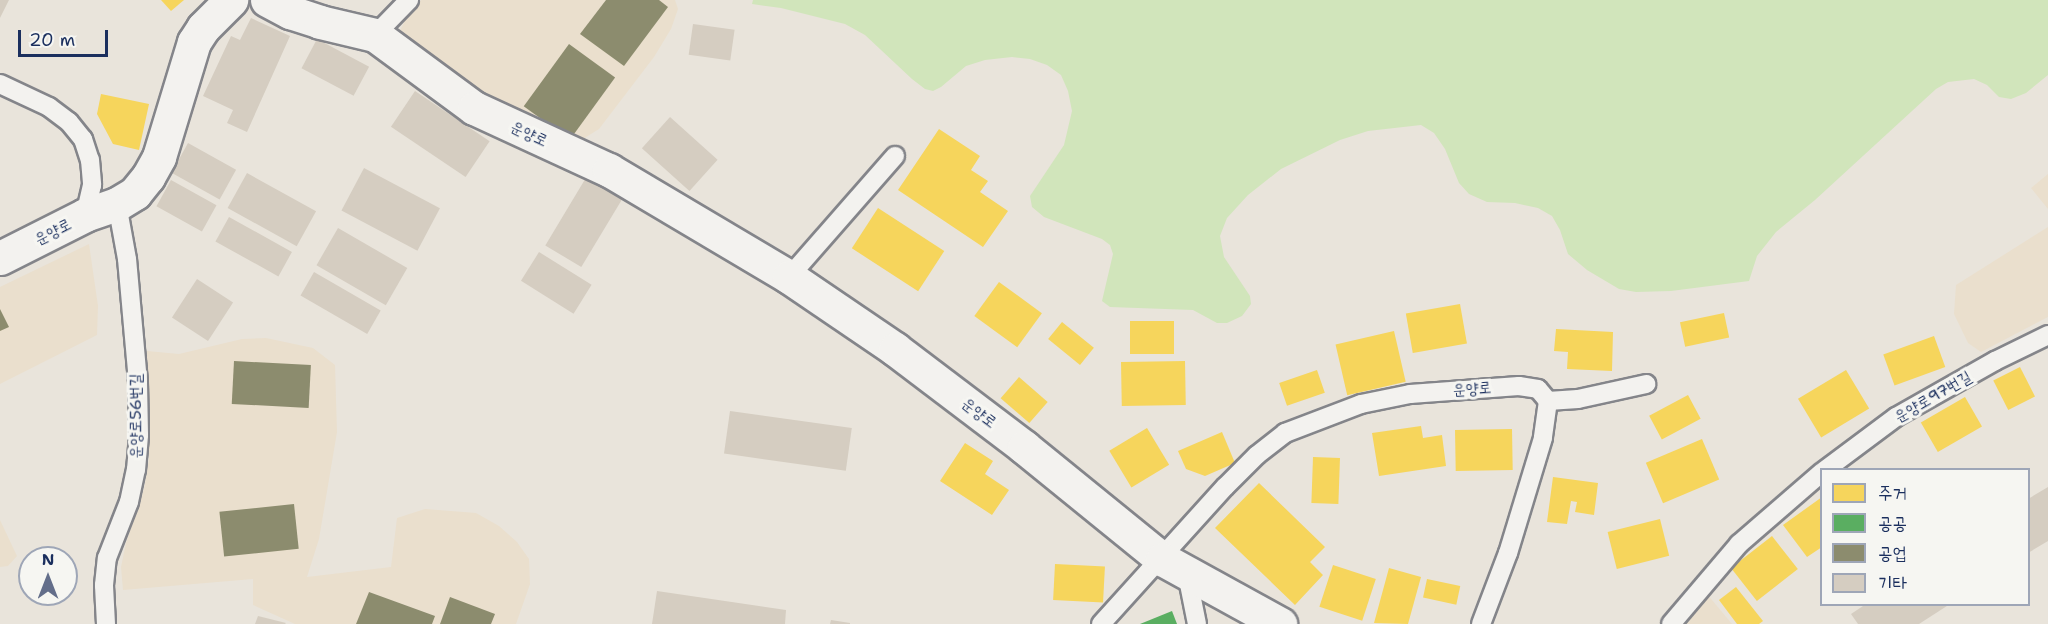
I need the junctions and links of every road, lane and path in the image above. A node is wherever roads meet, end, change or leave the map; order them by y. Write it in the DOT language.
graph roads {
  1 [pos="231,0"];
  2 [pos="267,0"];
  3 [pos="409,0"];
  4 [pos="375,35"];
  5 [pos="0,84"];
  6 [pos="895,156"];
  7 [pos="117,204"];
  8 [pos="85,215"];
  9 [pos="0,258"];
  10 [pos="789,277"];
  11 [pos="2048,334"];
  12 [pos="1646,384"];
  13 [pos="1548,402"];
  14 [pos="1828,468"];
  15 [pos="1820,473"];
  16 [pos="1175,567"];
  17 [pos="106,624"];
  18 [pos="1101,624"];
  19 [pos="1197,624"];
  20 [pos="1280,624"];
  21 [pos="1481,624"];
  22 [pos="1671,624"];
  1 -- 7 [label="street, 운양로"];
  2 -- 4 [label="street, 운양로"];
  3 -- 4 [label="lane"];
  4 -- 10 [label="street, 운양로"];
  5 -- 8 [label="lane"];
  6 -- 10 [label="lane"];
  7 -- 8 [label="street, 운양로"];
  7 -- 17 [label="lane, 운양로56번길"];
  8 -- 9 [label="street, 운양로"];
  10 -- 16 [label="street, 운양로"];
  11 -- 14 [label="lane, 운양로97번길"];
  12 -- 13 [label="lane"];
  13 -- 16 [label="lane, 운양로"];
  13 -- 21 [label="lane"];
  15 -- 22 [label="lane"];
  16 -- 18 [label="lane"];
  16 -- 19 [label="lane"];
  16 -- 20 [label="street, 운양로"];
}
